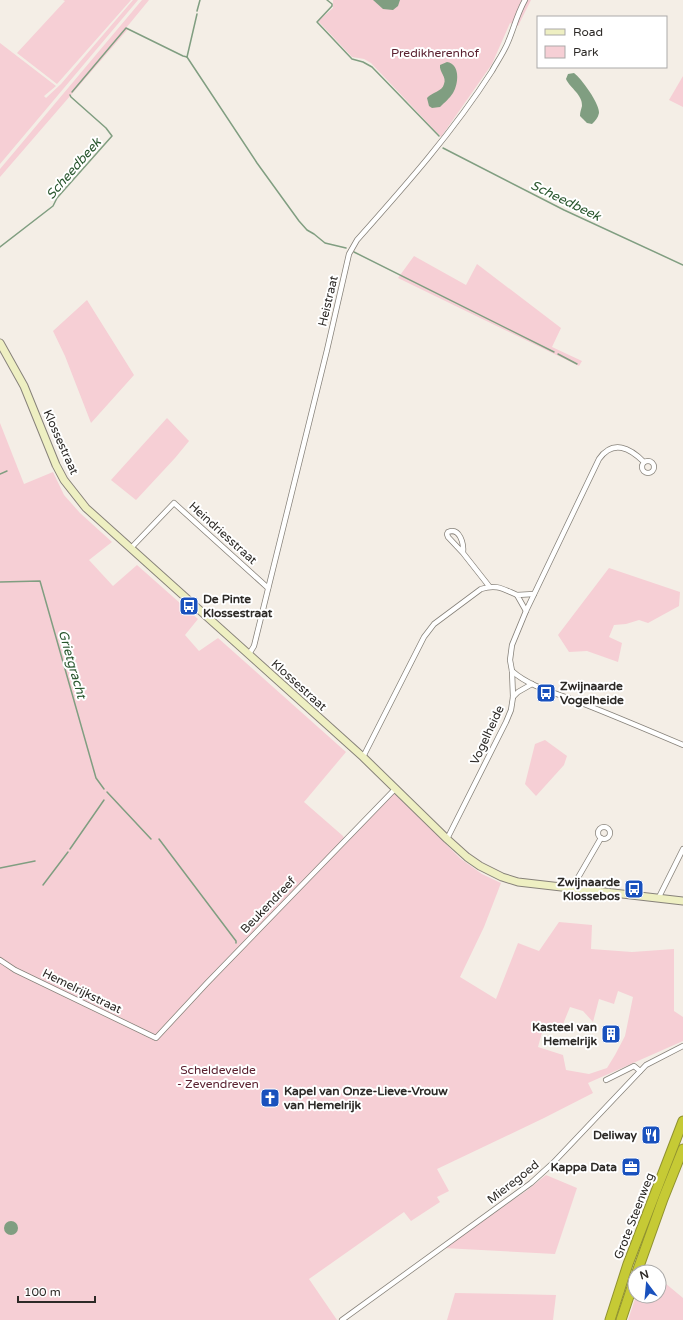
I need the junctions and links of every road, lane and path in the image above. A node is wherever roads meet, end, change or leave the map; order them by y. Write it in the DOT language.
graph roads {
  1 [pos="524,0"];
  2 [pos="0,343"];
  3 [pos="644,462"];
  4 [pos="131,548"];
  5 [pos="463,553"];
  6 [pos="489,586"];
  7 [pos="268,588"];
  8 [pos="534,594"];
  9 [pos="517,595"];
  10 [pos="526,610"];
  11 [pos="249,654"];
  12 [pos="512,670"];
  13 [pos="532,684"];
  14 [pos="513,698"];
  15 [pos="683,745"];
  16 [pos="363,757"];
  17 [pos="396,788"];
  18 [pos="601,838"];
  19 [pos="447,839"];
  20 [pos="683,849"];
  21 [pos="572,888"];
  22 [pos="659,897"];
  23 [pos="683,900"];
  24 [pos="0,960"];
  25 [pos="156,1038"];
  26 [pos="683,1046"];
  27 [pos="640,1071"];
  28 [pos="606,1080"];
  29 [pos="683,1121"];
  30 [pos="683,1148"];
  31 [pos="640,1264"];
  32 [pos="627,1302"];
  33 [pos="342,1320"];
  34 [pos="610,1320"];
  35 [pos="621,1320"];
  1 -- 7 [label="street, Heistraat"];
  2 -- 4 [label="street, Klossestraat"];
  3 -- 8 [label="street, Vogelheide"];
  4 -- 7 [label="street, Heindriesstraat"];
  4 -- 11 [label="street, Klossestraat"];
  5 -- 5 [label="street"];
  5 -- 6 [label="street"];
  6 -- 9 [label="street"];
  6 -- 16 [label="street"];
  7 -- 11 [label="street, Heistraat"];
  8 -- 9 [label="street"];
  8 -- 10 [label="street, Vogelheide"];
  9 -- 10 [label="street"];
  10 -- 12 [label="street, Vogelheide"];
  11 -- 16 [label="street, Klossestraat"];
  12 -- 13 [label="street"];
  12 -- 14 [label="street, Vogelheide"];
  13 -- 14 [label="street"];
  13 -- 15 [label="street"];
  14 -- 19 [label="street, Vogelheide"];
  16 -- 17 [label="street, Klossestraat"];
  17 -- 19 [label="street, Klossestraat"];
  17 -- 25 [label="street, Beukendreef"];
  18 -- 21 [label="street"];
  19 -- 21 [label="street, Klossestraat"];
  20 -- 22 [label="street"];
  21 -- 22 [label="street, Klossestraat"];
  22 -- 23 [label="street, Klossestraat"];
  24 -- 25 [label="street, Hemelrijkstraat"];
  26 -- 27 [label="street, Mieregoed"];
  27 -- 28 [label="street"];
  27 -- 33 [label="street, Mieregoed"];
  29 -- 34 [label="highway, Grote Steenweg"];
  30 -- 31 [label="highway, Grote Steenweg"];
  32 -- 35 [label="highway"];
}
